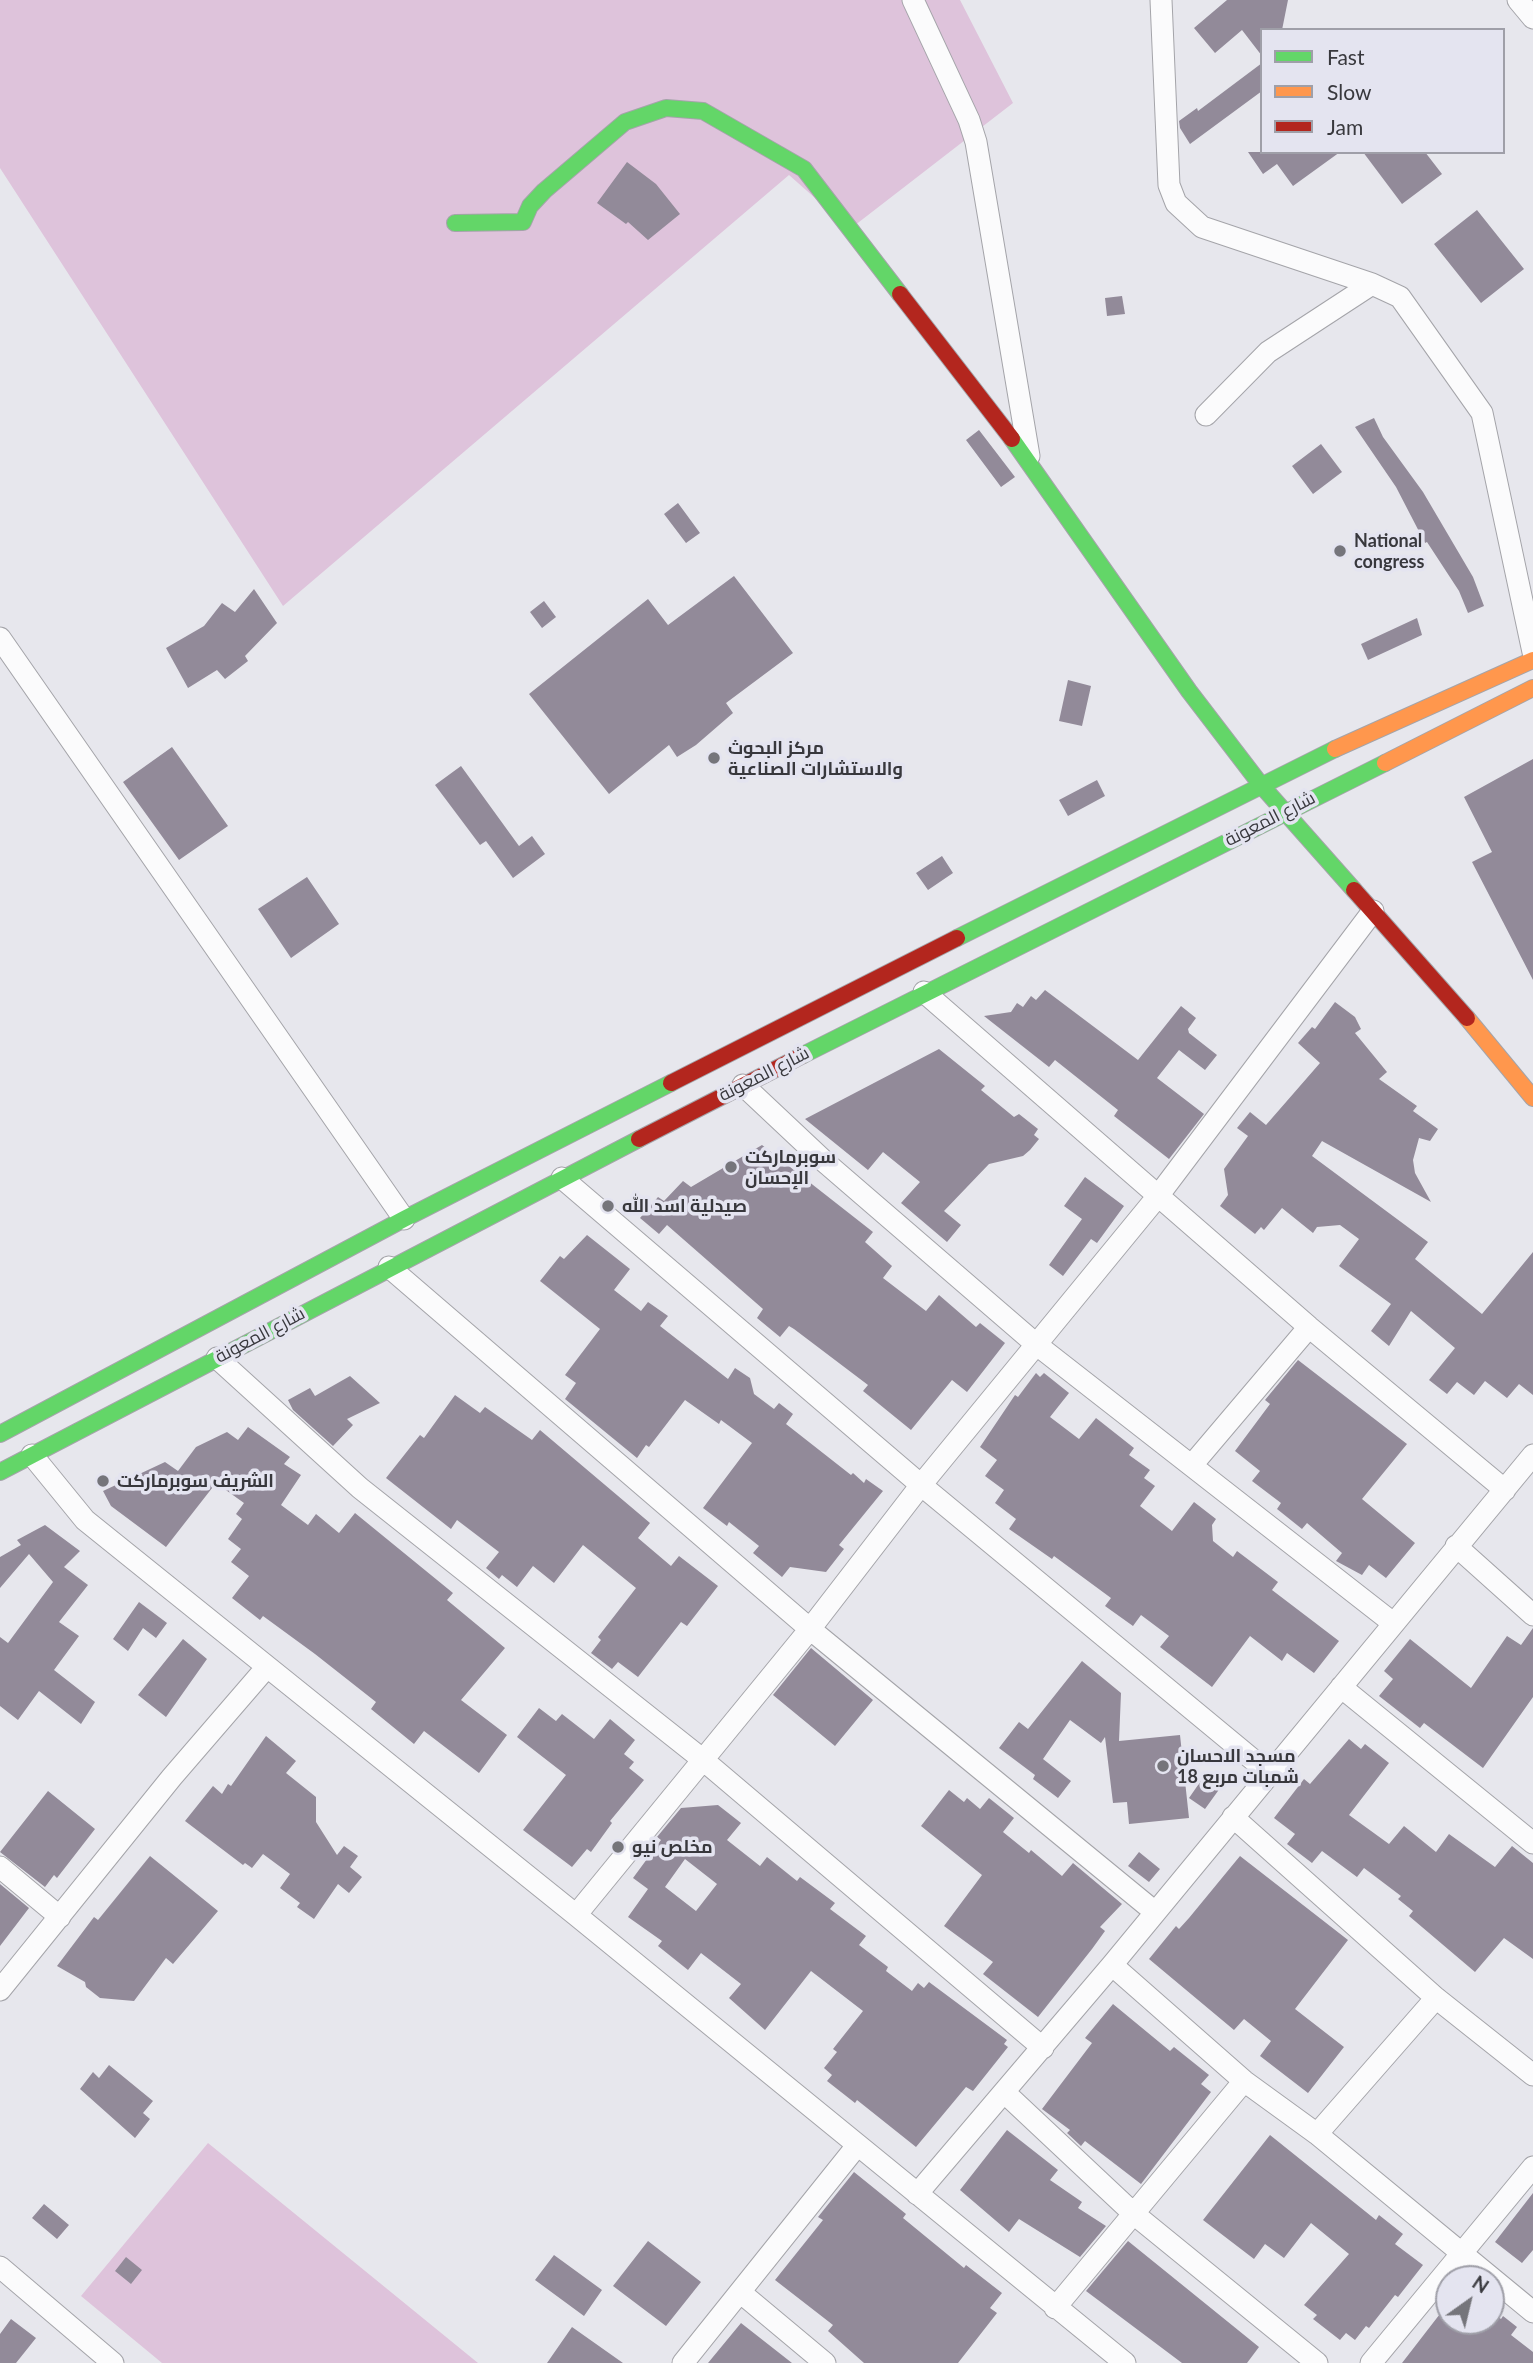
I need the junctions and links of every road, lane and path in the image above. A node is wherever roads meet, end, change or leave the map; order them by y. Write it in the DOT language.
graph roads {
  1 [pos="913,0"];
  2 [pos="1161,0"];
  3 [pos="1518,0"];
  4 [pos="1533,18"];
  5 [pos="455,223"];
  6 [pos="1372,284"];
  7 [pos="1206,415"];
  8 [pos="1030,463"];
  9 [pos="0,638"];
  10 [pos="1533,652"];
  11 [pos="1533,660"];
  12 [pos="1533,688"];
  13 [pos="1261,785"];
  14 [pos="1286,810"];
  15 [pos="1373,911"];
  16 [pos="924,992"];
  17 [pos="743,1085"];
  18 [pos="1533,1098"];
  19 [pos="562,1178"];
  20 [pos="1158,1196"];
  21 [pos="404,1219"];
  22 [pos="389,1267"];
  23 [pos="1309,1326"];
  24 [pos="1037,1345"];
  25 [pos="217,1358"];
  26 [pos="0,1434"];
  27 [pos="32,1455"];
  28 [pos="1533,1455"];
  29 [pos="1192,1465"];
  30 [pos="0,1472"];
  31 [pos="921,1485"];
  32 [pos="1505,1490"];
  33 [pos="1456,1546"];
  34 [pos="1533,1615"];
  35 [pos="1392,1623"];
  36 [pos="810,1629"];
  37 [pos="266,1668"];
  38 [pos="1340,1687"];
  39 [pos="702,1759"];
  40 [pos="1269,1773"];
  41 [pos="1233,1817"];
  42 [pos="1533,1843"];
  43 [pos="0,1867"];
  44 [pos="1155,1912"];
  45 [pos="576,1915"];
  46 [pos="60,1917"];
  47 [pos="1112,1965"];
  48 [pos="0,1990"];
  49 [pos="1436,1997"];
  50 [pos="1043,2048"];
  51 [pos="1533,2075"];
  52 [pos="1244,2081"];
  53 [pos="1004,2092"];
  54 [pos="1317,2134"];
  55 [pos="856,2147"];
  56 [pos="1533,2167"];
  57 [pos="917,2194"];
  58 [pos="1134,2214"];
  59 [pos="1463,2252"];
  60 [pos="0,2267"];
  61 [pos="740,2292"];
  62 [pos="1055,2308"];
  63 [pos="1533,2312"];
  64 [pos="113,2363"];
  65 [pos="683,2363"];
  66 [pos="825,2363"];
  67 [pos="1125,2363"];
  68 [pos="1317,2363"];
  69 [pos="1371,2363"];
  1 -- 8 [label="street"];
  2 -- 6 [label="street"];
  3 -- 4 [label="street"];
  5 -- 8 [label="main road"];
  6 -- 7 [label="street"];
  6 -- 10 [label="street"];
  8 -- 13 [label="main road"];
  9 -- 21 [label="street"];
  11 -- 13 [label="main road, شارع المعونة"];
  12 -- 14 [label="main road, شارع المعونة"];
  13 -- 14 [label="main road"];
  13 -- 21 [label="main road, شارع المعونة"];
  14 -- 15 [label="main road"];
  14 -- 16 [label="main road, شارع المعونة"];
  15 -- 18 [label="main road"];
  15 -- 20 [label="street"];
  16 -- 17 [label="main road, شارع المعونة"];
  16 -- 20 [label="street"];
  17 -- 19 [label="main road, شارع المعونة"];
  17 -- 24 [label="street"];
  19 -- 22 [label="main road, شارع المعونة"];
  19 -- 31 [label="street"];
  20 -- 23 [label="street"];
  20 -- 24 [label="street"];
  21 -- 26 [label="main road, شارع المعونة"];
  22 -- 25 [label="main road, شارع المعونة"];
  22 -- 36 [label="street"];
  23 -- 29 [label="street"];
  23 -- 32 [label="street"];
  24 -- 29 [label="street"];
  24 -- 31 [label="street"];
  25 -- 27 [label="main road, شارع المعونة"];
  25 -- 39 [label="street"];
  27 -- 30 [label="main road, شارع المعونة"];
  27 -- 37 [label="street"];
  28 -- 32 [label="street"];
  29 -- 35 [label="street"];
  31 -- 36 [label="street"];
  31 -- 40 [label="street"];
  32 -- 33 [label="street"];
  33 -- 34 [label="street"];
  33 -- 35 [label="street"];
  35 -- 38 [label="street"];
  36 -- 39 [label="street"];
  36 -- 44 [label="street"];
  37 -- 45 [label="street"];
  37 -- 46 [label="street"];
  38 -- 40 [label="street"];
  38 -- 42 [label="street"];
  39 -- 45 [label="street"];
  39 -- 50 [label="street"];
  40 -- 41 [label="street"];
  41 -- 44 [label="street"];
  41 -- 49 [label="street"];
  43 -- 46 [label="street"];
  44 -- 47 [label="street"];
  45 -- 55 [label="street"];
  46 -- 48 [label="street"];
  47 -- 50 [label="street"];
  47 -- 52 [label="street"];
  49 -- 51 [label="street"];
  49 -- 54 [label="street"];
  50 -- 53 [label="street"];
  52 -- 54 [label="street"];
  52 -- 58 [label="street"];
  53 -- 57 [label="street"];
  53 -- 58 [label="street"];
  54 -- 59 [label="street"];
  55 -- 57 [label="street"];
  55 -- 61 [label="street"];
  56 -- 59 [label="street"];
  57 -- 62 [label="street"];
  58 -- 62 [label="street"];
  58 -- 68 [label="street"];
  59 -- 63 [label="street"];
  59 -- 69 [label="street"];
  60 -- 64 [label="street"];
  61 -- 65 [label="street"];
  61 -- 66 [label="street"];
  62 -- 67 [label="street"];
}
